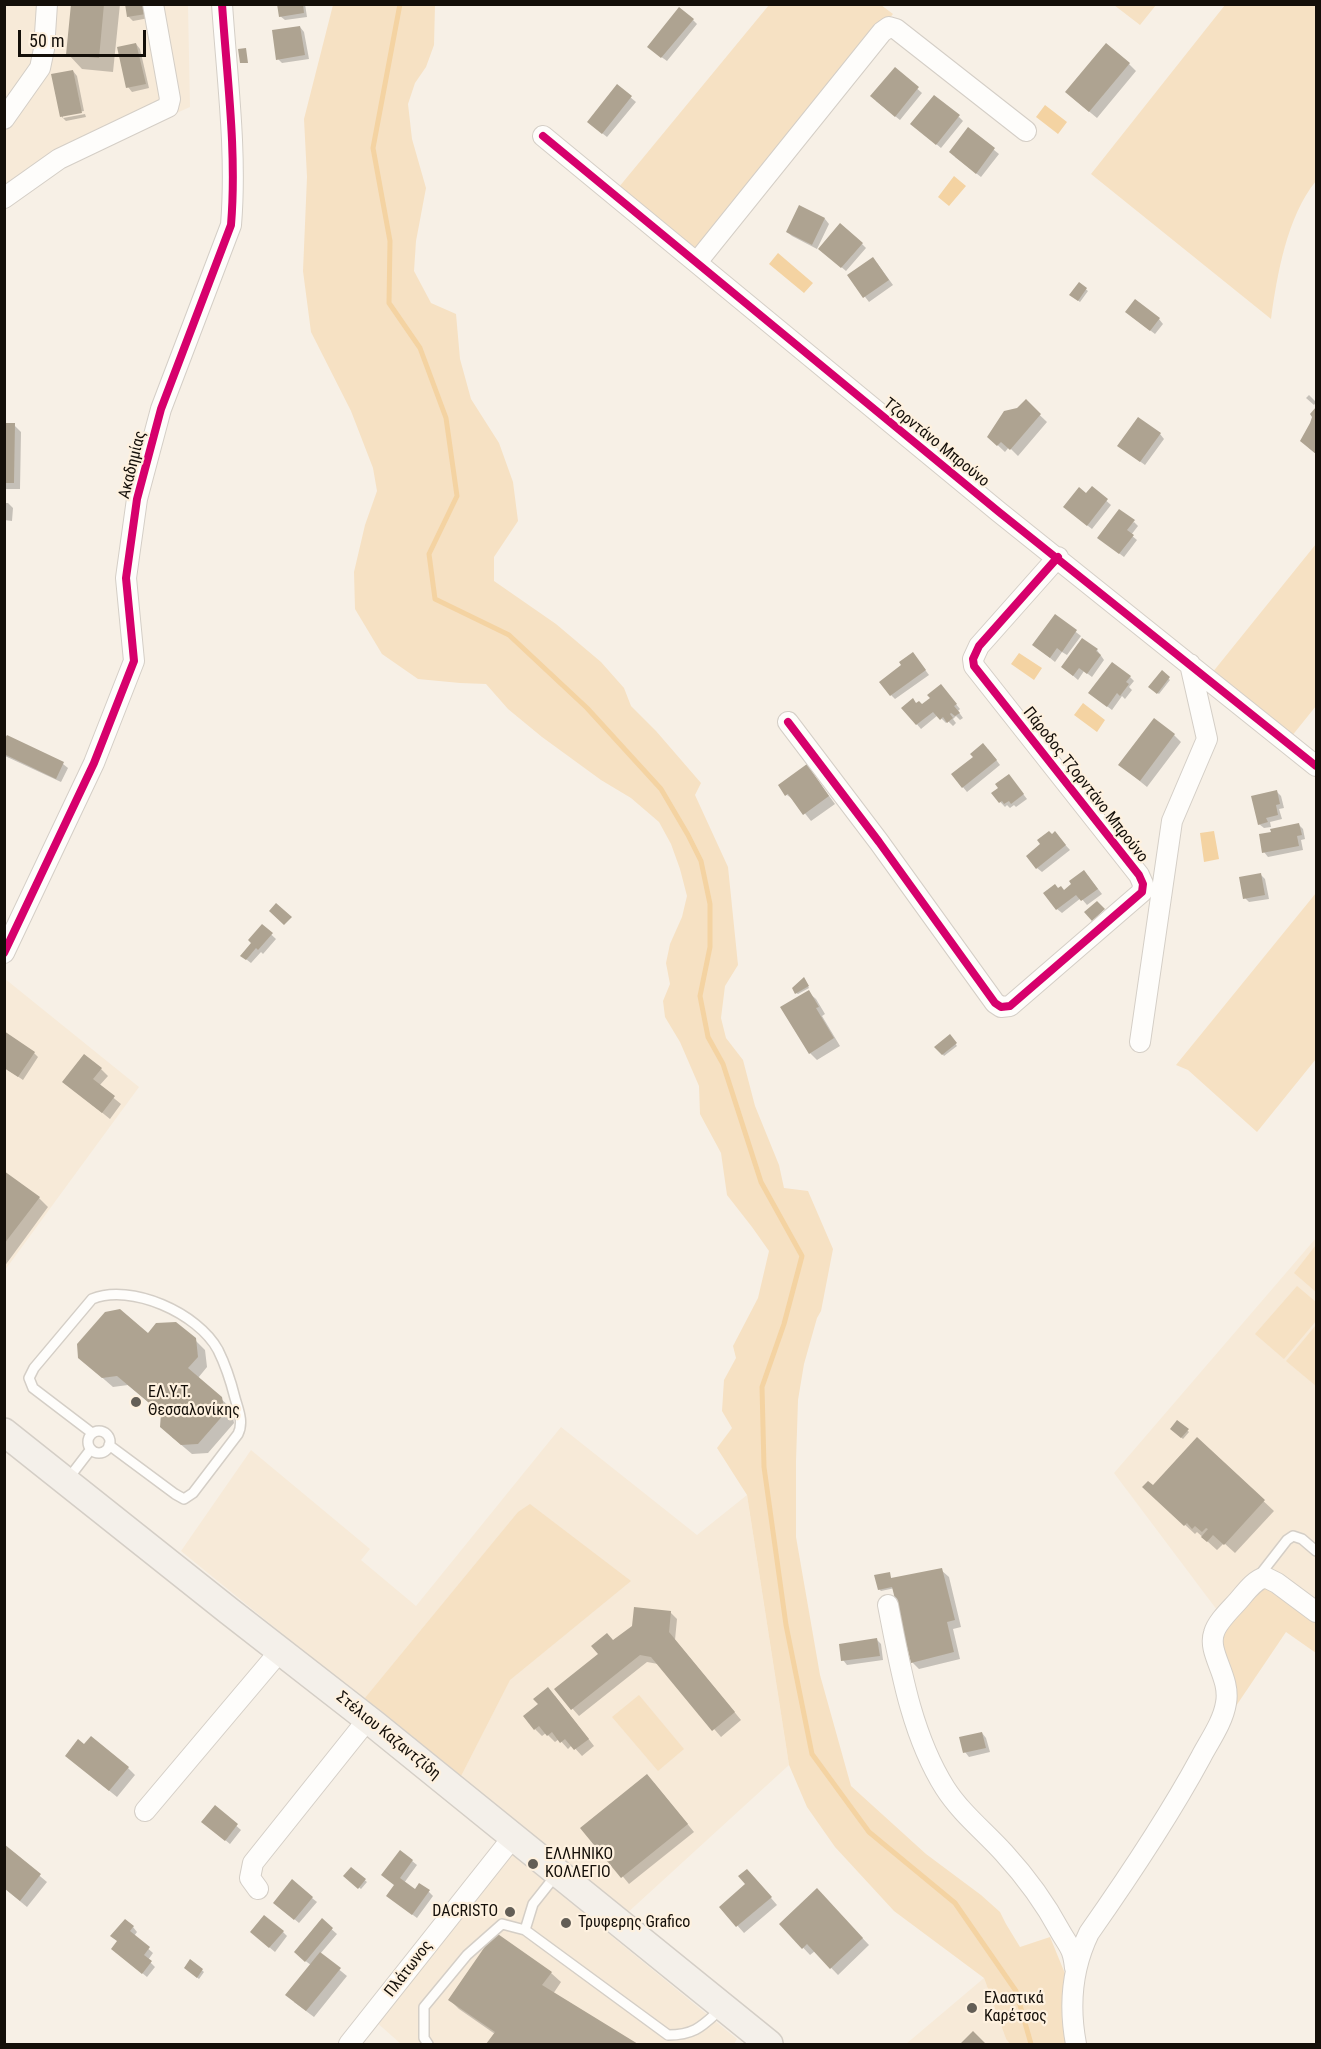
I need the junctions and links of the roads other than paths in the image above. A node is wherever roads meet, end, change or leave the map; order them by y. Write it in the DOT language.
graph roads {
  1 [pos="47,4"];
  2 [pos="153,4"];
  3 [pos="222,4"];
  4 [pos="4,119"];
  5 [pos="1026,131"];
  6 [pos="543,136"];
  7 [pos="4,198"];
  8 [pos="697,262"];
  9 [pos="1058,557"];
  10 [pos="1191,664"];
  11 [pos="788,722"];
  12 [pos="1317,766"];
  13 [pos="4,953"];
  14 [pos="1140,1042"];
  15 [pos="4,1432"];
  16 [pos="92,1433"];
  17 [pos="109,1445"];
  18 [pos="91,1449"];
  19 [pos="66,1481"];
  20 [pos="1317,1551"];
  21 [pos="1254,1583"];
  22 [pos="888,1605"];
  23 [pos="1317,1612"];
  24 [pos="280,1651"];
  25 [pos="368,1719"];
  26 [pos="145,1811"];
  27 [pos="513,1838"];
  28 [pos="558,1873"];
  29 [pos="258,1889"];
  30 [pos="525,1930"];
  31 [pos="1075,1971"];
  32 [pos="723,2007"];
  33 [pos="669,2034"];
  34 [pos="349,2044"];
  35 [pos="428,2044"];
  36 [pos="674,2044"];
  37 [pos="769,2044"];
  38 [pos="1076,2044"];
  1 -- 4 [label="street"];
  2 -- 7 [label="street"];
  3 -- 13 [label="street, Ακαδημίας"];
  5 -- 8 [label="street"];
  6 -- 8 [label="street, Τζορντάνο Μπρούνο"];
  8 -- 9 [label="street, Τζορντάνο Μπρούνο"];
  9 -- 10 [label="street, Τζορντάνο Μπρούνο"];
  9 -- 11 [label="street, Πάροδος Τζορντάνο Μπρούνο"];
  10 -- 12 [label="street, Τζορντάνο Μπρούνο"];
  10 -- 14 [label="street"];
  15 -- 19 [label="main road, Στέλιου Καζαντζίδη"];
  16 -- 17 [label="lane"];
  16 -- 17 [label="lane"];
  16 -- 18 [label="lane"];
  17 -- 18 [label="lane"];
  18 -- 19 [label="lane"];
  19 -- 24 [label="main road, Στέλιου Καζαντζίδη"];
  20 -- 21 [label="lane"];
  21 -- 23 [label="street"];
  21 -- 31 [label="street"];
  22 -- 31 [label="street"];
  24 -- 25 [label="main road, Στέλιου Καζαντζίδη"];
  24 -- 26 [label="street"];
  25 -- 27 [label="main road, Στέλιου Καζαντζίδη"];
  25 -- 29 [label="street"];
  27 -- 28 [label="main road, Στέλιου Καζαντζίδη"];
  27 -- 34 [label="street, Πλάτωνος"];
  28 -- 30 [label="lane"];
  28 -- 32 [label="main road, Στέλιου Καζαντζίδη"];
  30 -- 33 [label="lane"];
  30 -- 35 [label="lane"];
  31 -- 38 [label="street"];
  32 -- 33 [label="lane"];
  32 -- 37 [label="main road, Στέλιου Καζαντζίδη"];
  33 -- 36 [label="lane"];
}
